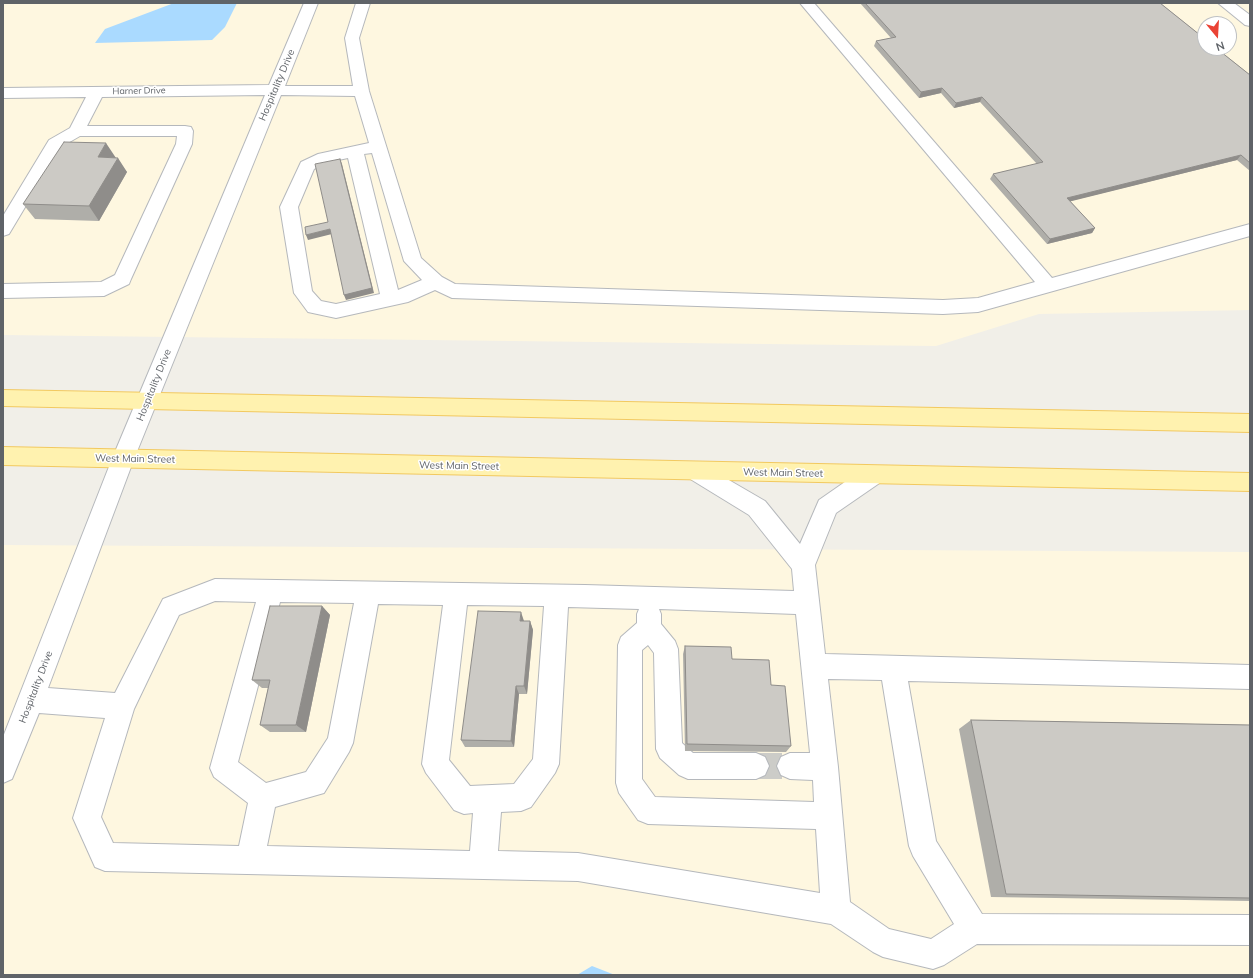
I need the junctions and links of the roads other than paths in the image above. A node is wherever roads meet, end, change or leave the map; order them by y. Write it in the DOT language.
graph roads {
  1 [pos="311,3"];
  2 [pos="363,3"];
  3 [pos="807,3"];
  4 [pos="1225,3"];
  5 [pos="1250,22"];
  6 [pos="275,90"];
  7 [pos="362,91"];
  8 [pos="96,92"];
  9 [pos="3,93"];
  10 [pos="77,131"];
  11 [pos="378,146"];
  12 [pos="355,151"];
  13 [pos="3,230"];
  14 [pos="1250,230"];
  15 [pos="435,282"];
  16 [pos="1048,285"];
  17 [pos="3,291"];
  18 [pos="391,299"];
  19 [pos="3,398"];
  20 [pos="148,401"];
  21 [pos="1250,423"];
  22 [pos="3,456"];
  23 [pos="123,459"];
  24 [pos="695,471"];
  25 [pos="874,475"];
  26 [pos="1250,482"];
  27 [pos="803,565"];
  28 [pos="271,590"];
  29 [pos="368,593"];
  30 [pos="456,594"];
  31 [pos="557,596"];
  32 [pos="650,598"];
  33 [pos="807,604"];
  34 [pos="649,628"];
  35 [pos="813,666"];
  36 [pos="893,668"];
  37 [pos="1250,677"];
  38 [pos="31,700"];
  39 [pos="122,706"];
  40 [pos="756,766"];
  41 [pos="790,766"];
  42 [pos="825,767"];
  43 [pos="3,770"];
  44 [pos="263,797"];
  45 [pos="488,799"];
  46 [pos="829,816"];
  47 [pos="250,860"];
  48 [pos="483,865"];
  49 [pos="836,910"];
  50 [pos="974,929"];
  51 [pos="1250,930"];
  1 -- 6 [label="street, Hospitality Drive"];
  2 -- 7 [label="street"];
  3 -- 16 [label="street"];
  4 -- 5 [label="street"];
  6 -- 7 [label="street, Harner Drive"];
  6 -- 8 [label="street, Harner Drive"];
  6 -- 20 [label="street, Hospitality Drive"];
  7 -- 11 [label="street"];
  8 -- 9 [label="street, Harner Drive"];
  8 -- 10 [label="street"];
  10 -- 13 [label="street"];
  10 -- 17 [label="street"];
  11 -- 12 [label="street"];
  11 -- 15 [label="street"];
  12 -- 18 [label="street"];
  12 -- 18 [label="street"];
  14 -- 16 [label="street"];
  15 -- 16 [label="street"];
  15 -- 18 [label="street"];
  19 -- 20 [label="main road"];
  20 -- 21 [label="main road"];
  20 -- 23 [label="street, Hospitality Drive"];
  22 -- 23 [label="main road, West Main Street"];
  23 -- 24 [label="main road, West Main Street"];
  23 -- 38 [label="street, Hospitality Drive"];
  24 -- 25 [label="main road, West Main Street"];
  24 -- 27 [label="street"];
  25 -- 26 [label="main road, West Main Street"];
  25 -- 27 [label="street"];
  27 -- 33 [label="street"];
  28 -- 29 [label="street"];
  28 -- 39 [label="street"];
  28 -- 44 [label="street"];
  29 -- 30 [label="street"];
  29 -- 44 [label="street"];
  30 -- 31 [label="street"];
  30 -- 45 [label="street"];
  31 -- 32 [label="street"];
  31 -- 45 [label="street"];
  32 -- 33 [label="street"];
  32 -- 34 [label="street"];
  33 -- 35 [label="street"];
  34 -- 40 [label="street"];
  34 -- 46 [label="street"];
  35 -- 36 [label="street"];
  35 -- 42 [label="street"];
  36 -- 37 [label="street"];
  36 -- 50 [label="street"];
  38 -- 39 [label="street"];
  38 -- 43 [label="street, Hospitality Drive"];
  39 -- 47 [label="street"];
  41 -- 42 [label="street"];
  42 -- 46 [label="street"];
  44 -- 47 [label="street"];
  45 -- 48 [label="street"];
  46 -- 49 [label="street"];
  47 -- 48 [label="street"];
  48 -- 49 [label="street"];
  49 -- 50 [label="street"];
  50 -- 51 [label="street"];
}
